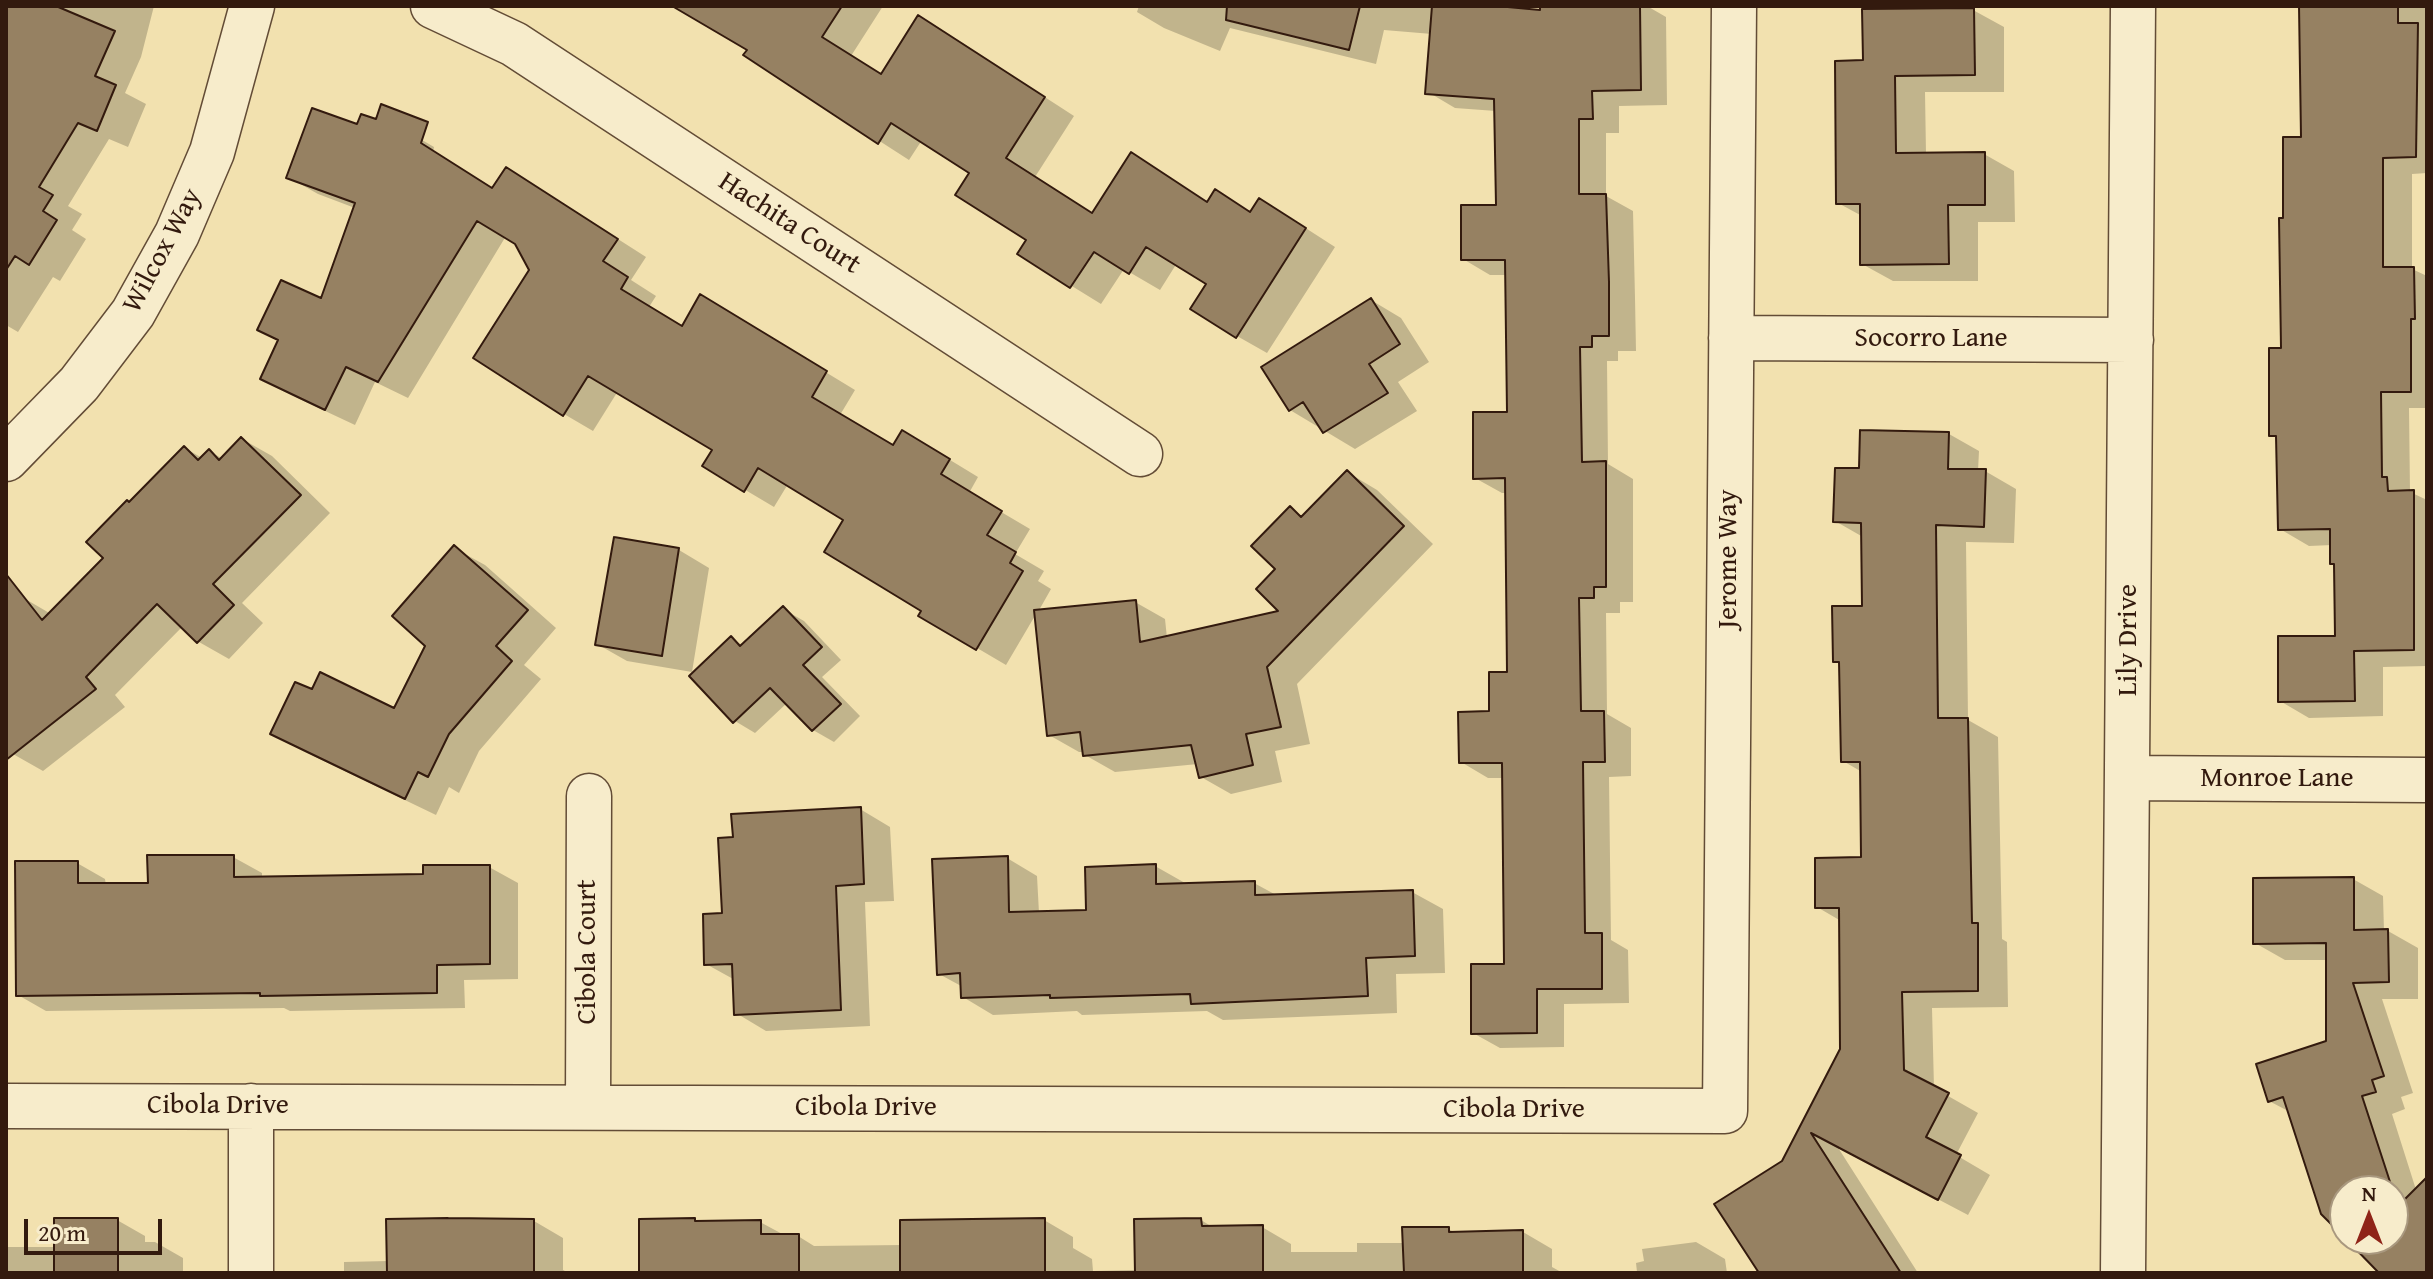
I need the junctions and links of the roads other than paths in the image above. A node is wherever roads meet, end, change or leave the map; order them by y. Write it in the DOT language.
graph roads {
  1 [pos="252,6"];
  2 [pos="433,6"];
  3 [pos="1734,6"];
  4 [pos="2133,6"];
  5 [pos="1731,338"];
  6 [pos="2131,340"];
  7 [pos="1140,454"];
  8 [pos="6,459"];
  9 [pos="2128,778"];
  10 [pos="2427,780"];
  11 [pos="589,796"];
  12 [pos="6,1106"];
  13 [pos="251,1106"];
  14 [pos="588,1107"];
  15 [pos="1725,1111"];
  16 [pos="251,1273"];
  17 [pos="2123,1273"];
  1 -- 8 [label="street, Wilcox Way"];
  2 -- 7 [label="street, Hachita Court"];
  3 -- 5 [label="street, Jerome Way"];
  4 -- 6 [label="street, Lily Drive"];
  5 -- 6 [label="street, Socorro Lane"];
  5 -- 15 [label="street, Jerome Way"];
  6 -- 9 [label="street, Lily Drive"];
  9 -- 10 [label="street, Monroe Lane"];
  9 -- 17 [label="street, Lily Drive"];
  11 -- 14 [label="street, Cibola Court"];
  12 -- 13 [label="street, Cibola Drive"];
  13 -- 14 [label="street, Cibola Drive"];
  13 -- 16 [label="street"];
  14 -- 15 [label="street, Cibola Drive"];
}
